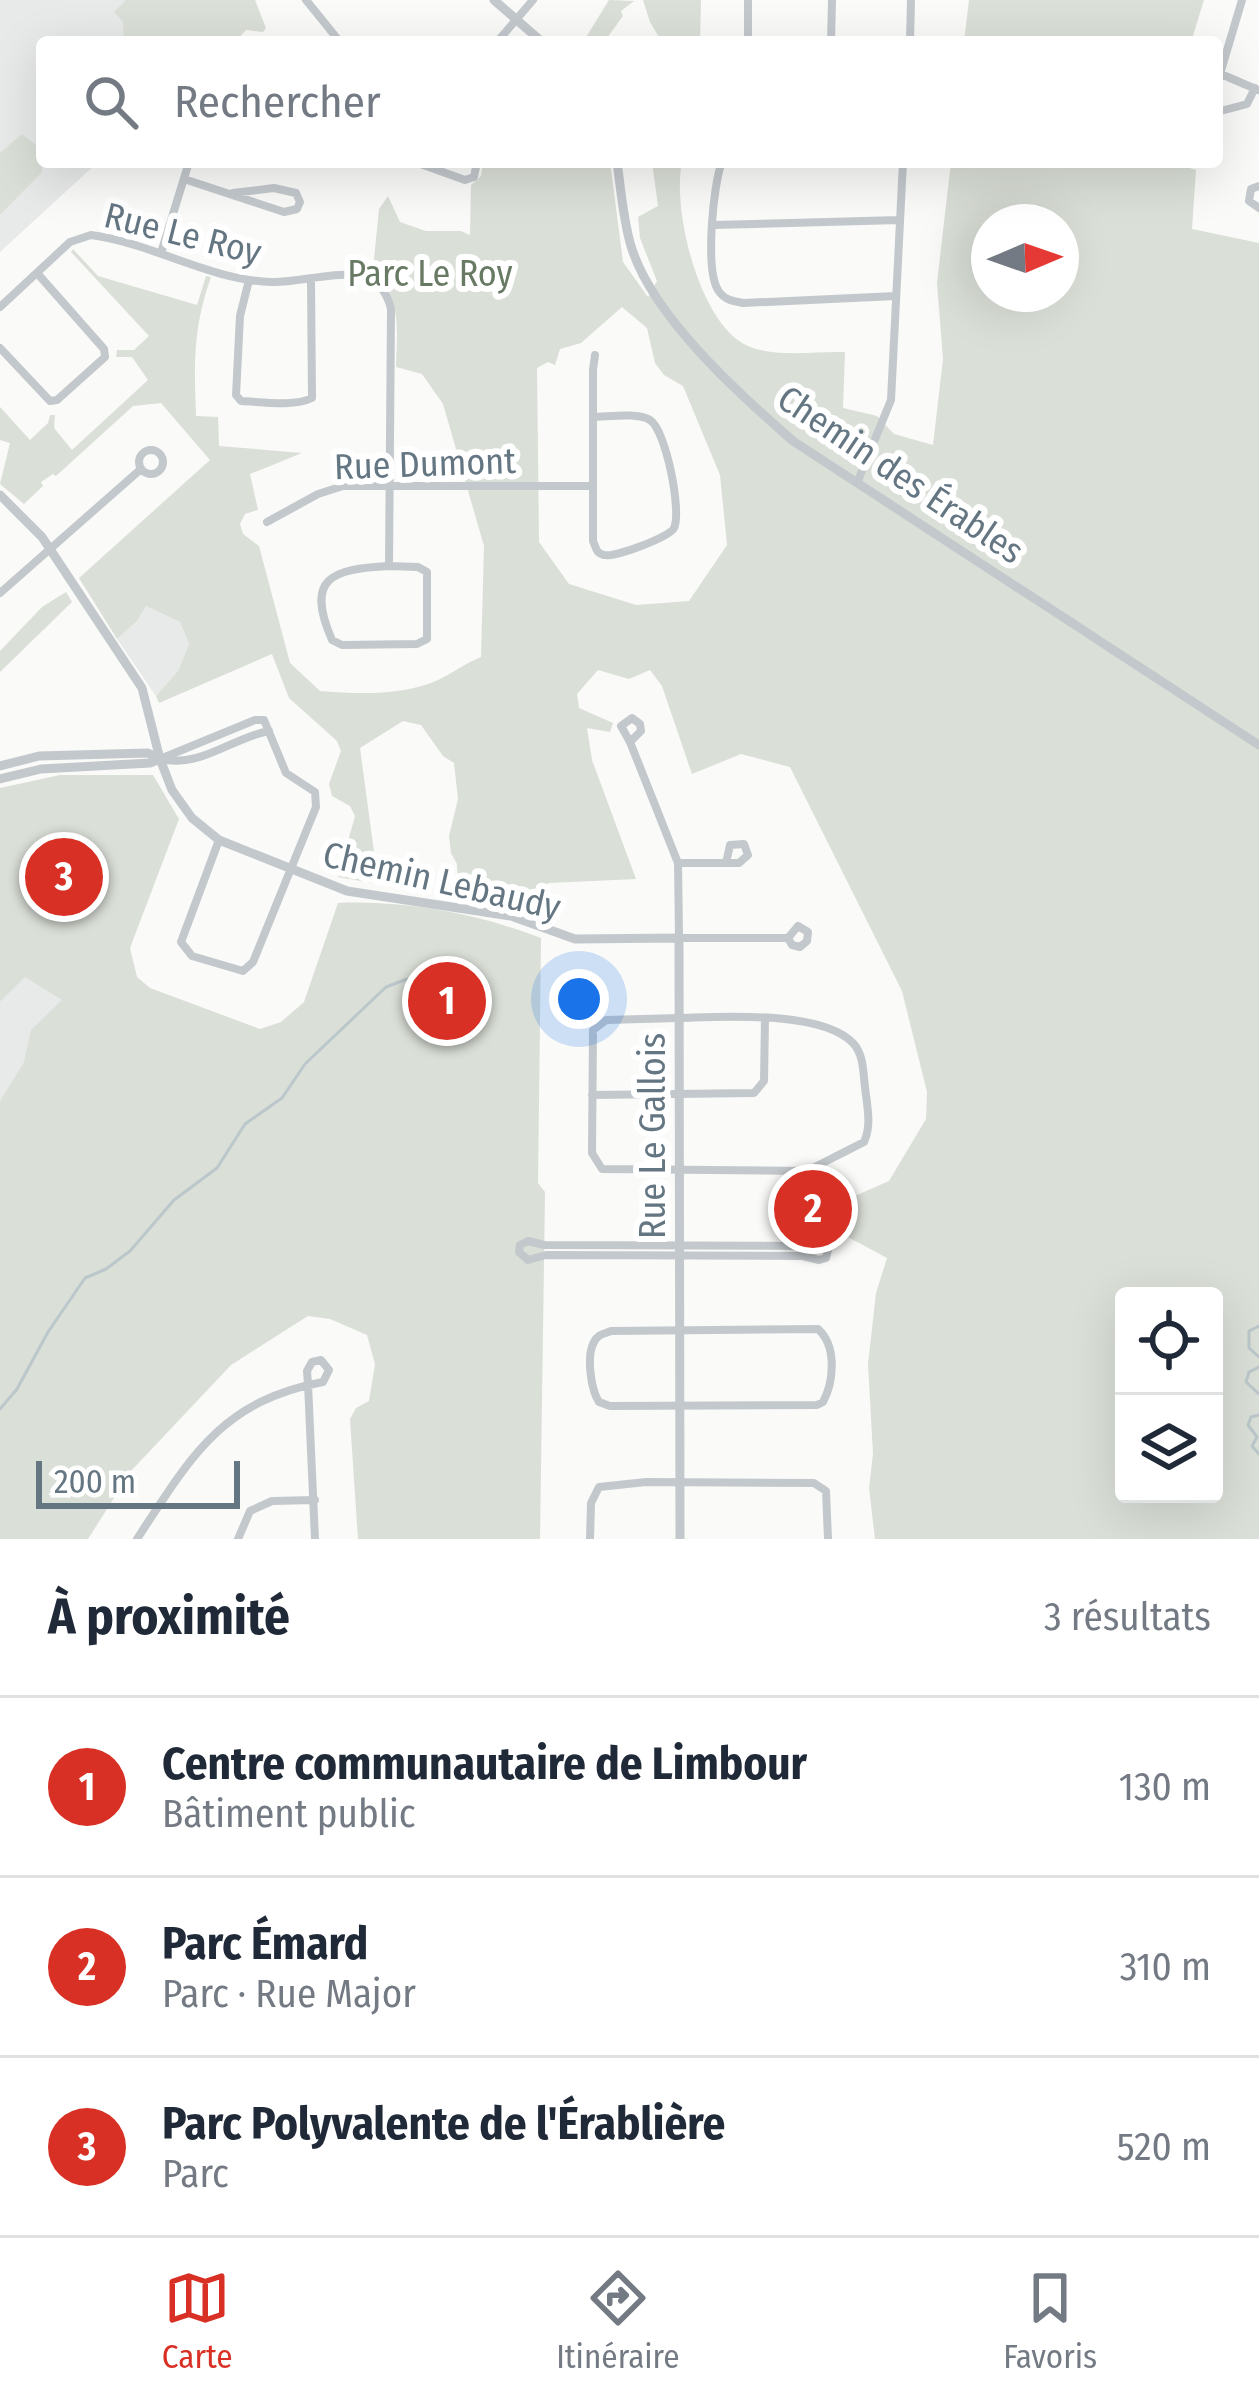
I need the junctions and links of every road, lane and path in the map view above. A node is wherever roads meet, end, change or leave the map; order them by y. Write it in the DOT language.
graph roads {
  1 [pos="306,0"];
  2 [pos="494,0"];
  3 [pos="533,0"];
  4 [pos="748,0"];
  5 [pos="832,0"];
  6 [pos="911,0"];
  7 [pos="1242,0"];
  8 [pos="517,20"];
  9 [pos="335,36"];
  10 [pos="502,36"];
  11 [pos="535,36"];
  12 [pos="748,36"];
  13 [pos="831,36"];
  14 [pos="910,36"];
  15 [pos="1223,65"];
  16 [pos="1223,80"];
  17 [pos="1257,89"];
  18 [pos="1223,110"];
  19 [pos="187,168"];
  20 [pos="432,168"];
  21 [pos="476,168"];
  22 [pos="618,168"];
  23 [pos="720,168"];
  24 [pos="903,168"];
  25 [pos="184,179"];
  26 [pos="1259,186"];
  27 [pos="233,193"];
  28 [pos="1259,208"];
  29 [pos="900,220"];
  30 [pos="714,225"];
  31 [pos="161,254"];
  32 [pos="37,273"];
  33 [pos="249,280"];
  34 [pos="310,280"];
  35 [pos="896,296"];
  36 [pos="0,307"];
  37 [pos="0,348"];
  38 [pos="595,355"];
  39 [pos="593,417"];
  40 [pos="141,469"];
  41 [pos="857,484"];
  42 [pos="389,485"];
  43 [pos="593,486"];
  44 [pos="0,495"];
  45 [pos="267,523"];
  46 [pos="51,550"];
  47 [pos="389,566"];
  48 [pos="0,593"];
  49 [pos="269,731"];
  50 [pos="630,742"];
  51 [pos="1259,746"];
  52 [pos="160,759"];
  53 [pos="0,766"];
  54 [pos="0,779"];
  55 [pos="219,840"];
  56 [pos="726,862"];
  57 [pos="678,863"];
  58 [pos="289,869"];
  59 [pos="679,938"];
  60 [pos="788,938"];
  61 [pos="679,1018"];
  62 [pos="765,1018"];
  63 [pos="679,1094"];
  64 [pos="592,1095"];
  65 [pos="679,1171"];
  66 [pos="678,1250"];
  67 [pos="679,1330"];
  68 [pos="679,1406"];
  69 [pos="679,1482"];
  70 [pos="315,1499"];
  71 [pos="137,1539"];
  72 [pos="238,1539"];
  73 [pos="315,1539"];
  74 [pos="590,1539"];
  75 [pos="680,1539"];
  76 [pos="828,1539"];
  1 -- 9 [label="street"];
  2 -- 8 [label="street"];
  3 -- 8 [label="street"];
  4 -- 12 [label="street"];
  5 -- 13 [label="street"];
  6 -- 14 [label="street"];
  7 -- 15 [label="street"];
  8 -- 10 [label="street"];
  8 -- 11 [label="street"];
  16 -- 17 [label="street"];
  17 -- 18 [label="street"];
  19 -- 25 [label="street"];
  20 -- 21 [label="street"];
  22 -- 41 [label="street, Chemin des Érables"];
  23 -- 30 [label="street"];
  24 -- 29 [label="street"];
  25 -- 27 [label="street"];
  25 -- 31 [label="street"];
  26 -- 28 [label="street"];
  27 -- 27 [label="street"];
  29 -- 30 [label="street"];
  29 -- 35 [label="street"];
  30 -- 35 [label="street"];
  31 -- 32 [label="street, Rue Le Roy"];
  31 -- 33 [label="street, Rue Le Roy"];
  32 -- 36 [label="street, Rue Le Roy"];
  32 -- 37 [label="street"];
  33 -- 34 [label="street, Rue Le Roy"];
  33 -- 34 [label="street"];
  34 -- 42 [label="street, Rue Le Roy"];
  35 -- 41 [label="street"];
  38 -- 39 [label="street"];
  39 -- 43 [label="street"];
  39 -- 43 [label="street"];
  40 -- 46 [label="street"];
  41 -- 51 [label="street, Chemin des Érables"];
  42 -- 43 [label="street, Rue Dumont"];
  42 -- 45 [label="street, Rue Dumont"];
  42 -- 47 [label="street, Rue Le Roy"];
  44 -- 46 [label="street, Chemin Lebaudy"];
  46 -- 48 [label="street"];
  46 -- 52 [label="street, Chemin Lebaudy"];
  47 -- 47 [label="street"];
  49 -- 52 [label="street"];
  49 -- 52 [label="street"];
  49 -- 58 [label="street"];
  50 -- 57 [label="street, Rue Le Gallois"];
  52 -- 53 [label="street"];
  52 -- 54 [label="street"];
  52 -- 55 [label="street, Chemin Lebaudy"];
  55 -- 58 [label="street, Chemin Lebaudy"];
  55 -- 58 [label="street"];
  56 -- 57 [label="street"];
  57 -- 59 [label="street, Rue Le Gallois"];
  58 -- 59 [label="street, Chemin Lebaudy"];
  59 -- 60 [label="street, Chemin Lebaudy"];
  59 -- 61 [label="street, Rue Le Gallois"];
  61 -- 62 [label="street"];
  61 -- 63 [label="street, Rue Le Gallois"];
  61 -- 64 [label="street"];
  62 -- 63 [label="street"];
  62 -- 65 [label="street"];
  63 -- 64 [label="street"];
  63 -- 65 [label="street, Rue Le Gallois"];
  64 -- 65 [label="street"];
  65 -- 66 [label="street, Rue Le Gallois"];
  66 -- 66 [label="street"];
  66 -- 66 [label="street"];
  66 -- 67 [label="street, Rue Le Gallois"];
  67 -- 68 [label="street, Rue Le Gallois"];
  67 -- 68 [label="street"];
  67 -- 68 [label="street"];
  68 -- 69 [label="street, Rue Le Gallois"];
  69 -- 74 [label="street"];
  69 -- 75 [label="street, Rue Le Gallois"];
  69 -- 76 [label="street"];
  70 -- 71 [label="street"];
  70 -- 72 [label="street"];
  70 -- 73 [label="street"];
}
